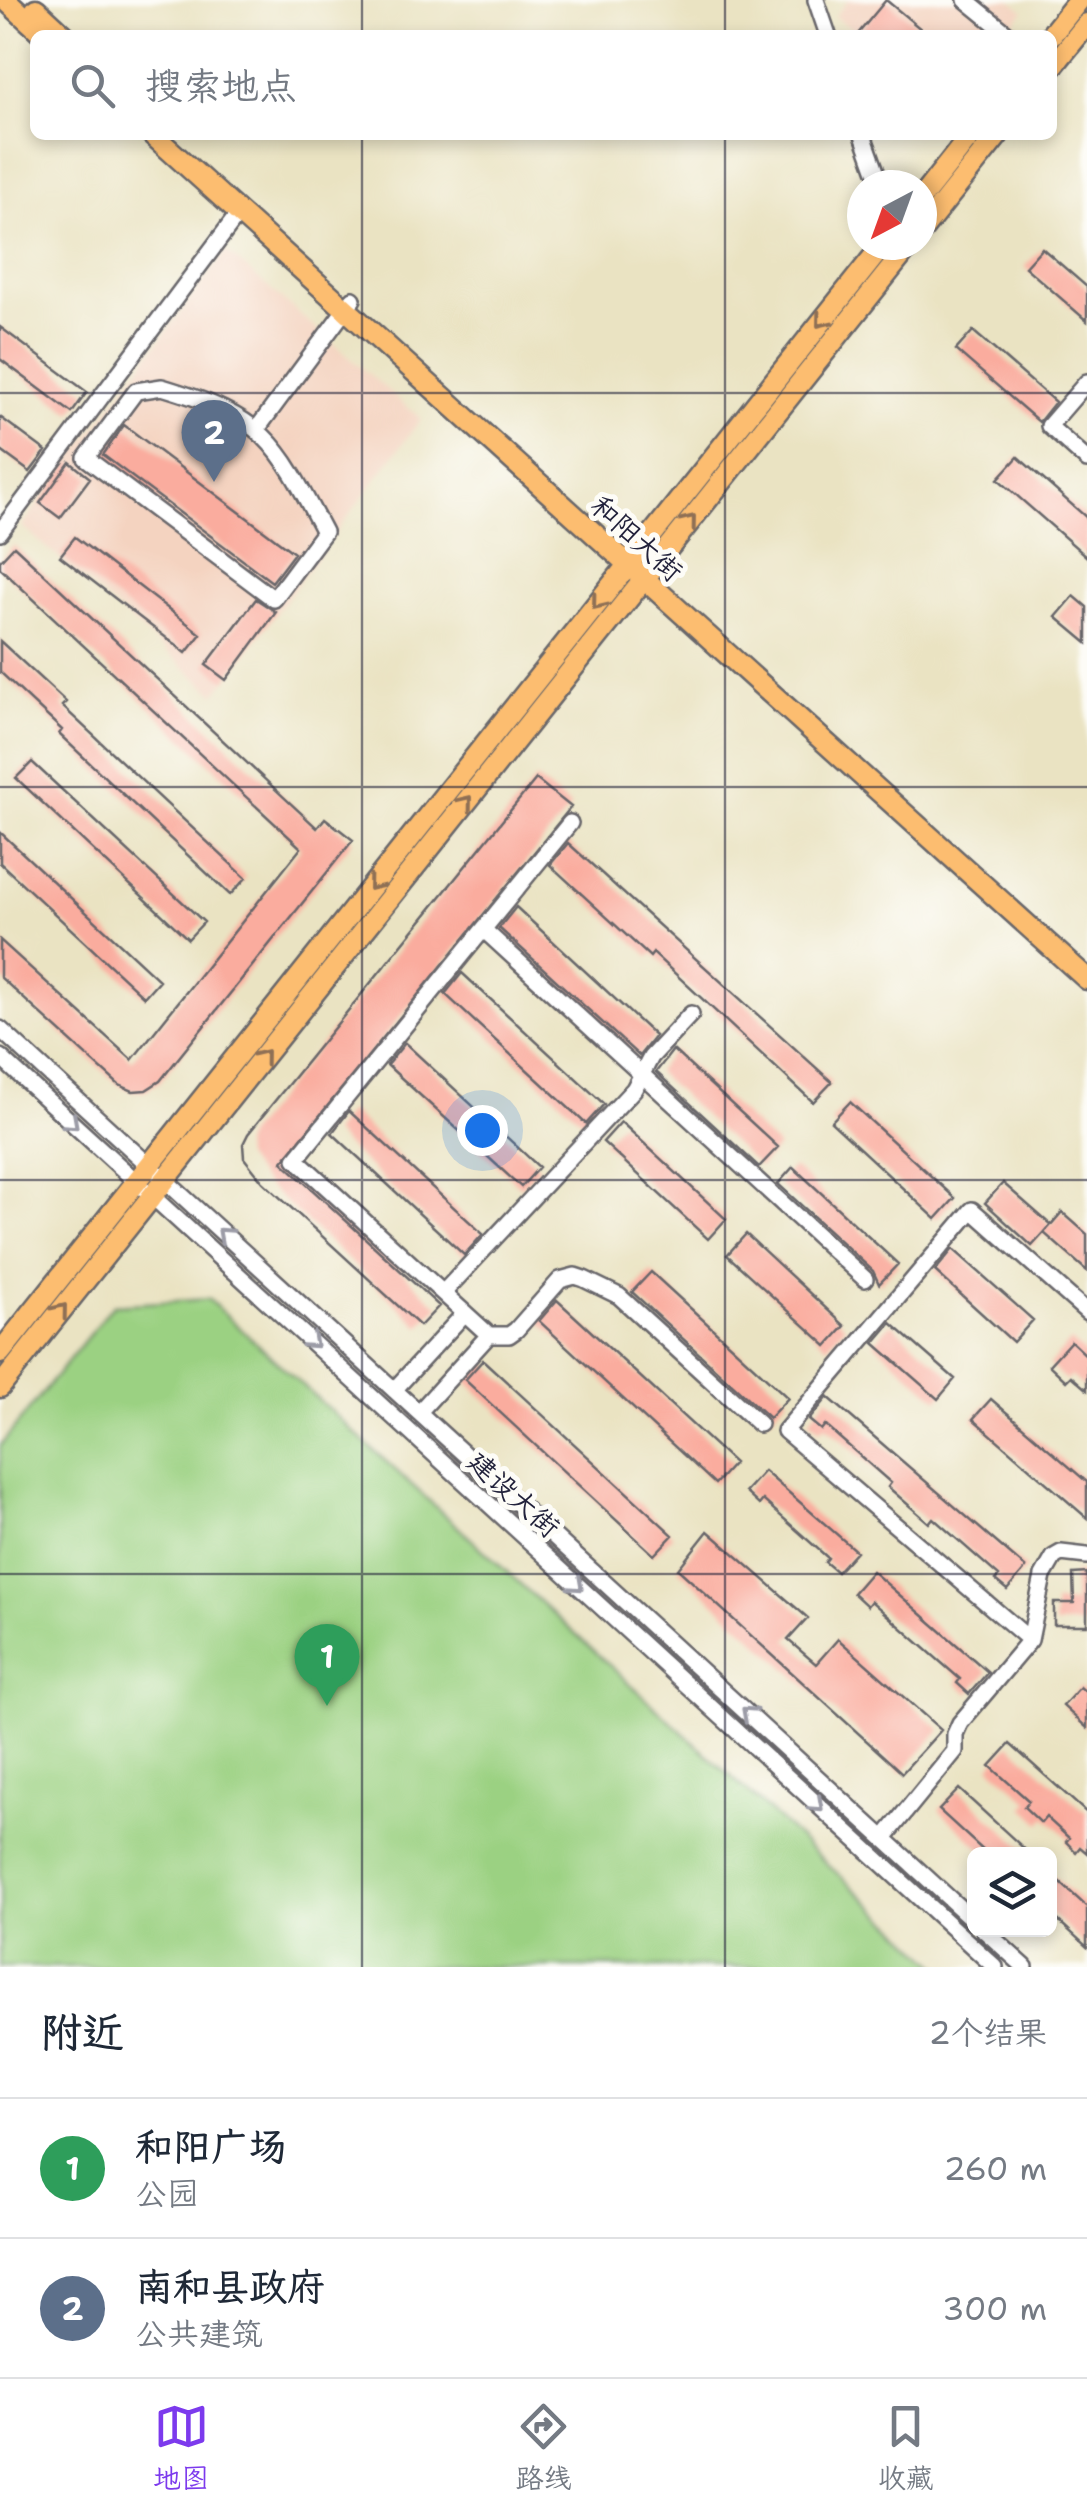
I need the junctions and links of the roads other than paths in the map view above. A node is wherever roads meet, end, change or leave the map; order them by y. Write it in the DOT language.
graph roads {
  1 [pos="6,0"];
  2 [pos="25,0"];
  3 [pos="816,0"];
  4 [pos="966,0"];
  5 [pos="1079,0"];
  6 [pos="1087,24"];
  7 [pos="39,30"];
  8 [pos="58,30"];
  9 [pos="826,30"];
  10 [pos="1003,30"];
  11 [pos="1055,30"];
  12 [pos="1057,62"];
  13 [pos="159,140"];
  14 [pos="178,140"];
  15 [pos="865,140"];
  16 [pos="967,140"];
  17 [pos="994,140"];
  18 [pos="876,170"];
  19 [pos="937,177"];
  20 [pos="937,211"];
  21 [pos="239,213"];
  22 [pos="872,260"];
  23 [pos="897,260"];
  24 [pos="349,305"];
  25 [pos="1087,382"];
  26 [pos="256,428"];
  27 [pos="1087,460"];
  28 [pos="0,532"];
  29 [pos="639,568"];
  30 [pos="570,824"];
  31 [pos="484,930"];
  32 [pos="1087,962"];
  33 [pos="1087,979"];
  34 [pos="691,1014"];
  35 [pos="0,1029"];
  36 [pos="0,1057"];
  37 [pos="642,1075"];
  38 [pos="151,1181"];
  39 [pos="865,1280"];
  40 [pos="443,1293"];
  41 [pos="1087,1312"];
  42 [pos="465,1313"];
  43 [pos="489,1335"];
  44 [pos="0,1352"];
  45 [pos="0,1386"];
  46 [pos="394,1390"];
  47 [pos="419,1412"];
  48 [pos="759,1424"];
  49 [pos="1087,1556"];
  50 [pos="1030,1640"];
  51 [pos="884,1838"];
  52 [pos="967,1915"];
  53 [pos="992,1937"];
  54 [pos="994,1967"];
  55 [pos="1025,1967"];
  1 -- 7 [label="main road"];
  2 -- 8 [label="main road"];
  3 -- 9 [label="street"];
  4 -- 10 [label="street"];
  5 -- 11 [label="main road"];
  6 -- 12 [label="main road"];
  13 -- 21 [label="main road, 和阳大街"];
  14 -- 24 [label="main road, 和阳大街"];
  15 -- 18 [label="street"];
  16 -- 19 [label="main road"];
  17 -- 20 [label="main road"];
  21 -- 24 [label="main road, 和阳大街"];
  21 -- 28 [label="street"];
  22 -- 29 [label="main road, one-way"];
  29 -- 23 [label="main road, one-way"];
  24 -- 26 [label="street"];
  24 -- 29 [label="main road, 和阳大街"];
  25 -- 27 [label="street"];
  26 -- 26 [label="street"];
  29 -- 32 [label="main road, 和阳大街"];
  29 -- 33 [label="main road, 和阳大街"];
  29 -- 38 [label="main road"];
  30 -- 31 [label="street"];
  31 -- 37 [label="street"];
  31 -- 40 [label="street"];
  34 -- 37 [label="street"];
  35 -- 38 [label="street, 建设大街"];
  36 -- 38 [label="street, 建设大街, one-way"];
  37 -- 39 [label="street"];
  37 -- 40 [label="street"];
  38 -- 44 [label="main road"];
  45 -- 38 [label="main road, one-way"];
  46 -- 38 [label="street, 建设大街, one-way"];
  38 -- 54 [label="street, 建设大街, one-way"];
  40 -- 42 [label="street"];
  41 -- 50 [label="street"];
  42 -- 43 [label="street"];
  42 -- 46 [label="street"];
  43 -- 47 [label="street"];
  43 -- 48 [label="street"];
  46 -- 47 [label="street, 建设大街"];
  51 -- 47 [label="street, 建设大街, one-way"];
  49 -- 50 [label="street"];
  50 -- 51 [label="street"];
  51 -- 52 [label="street, 建设大街"];
  53 -- 55 [label="street"];
}
